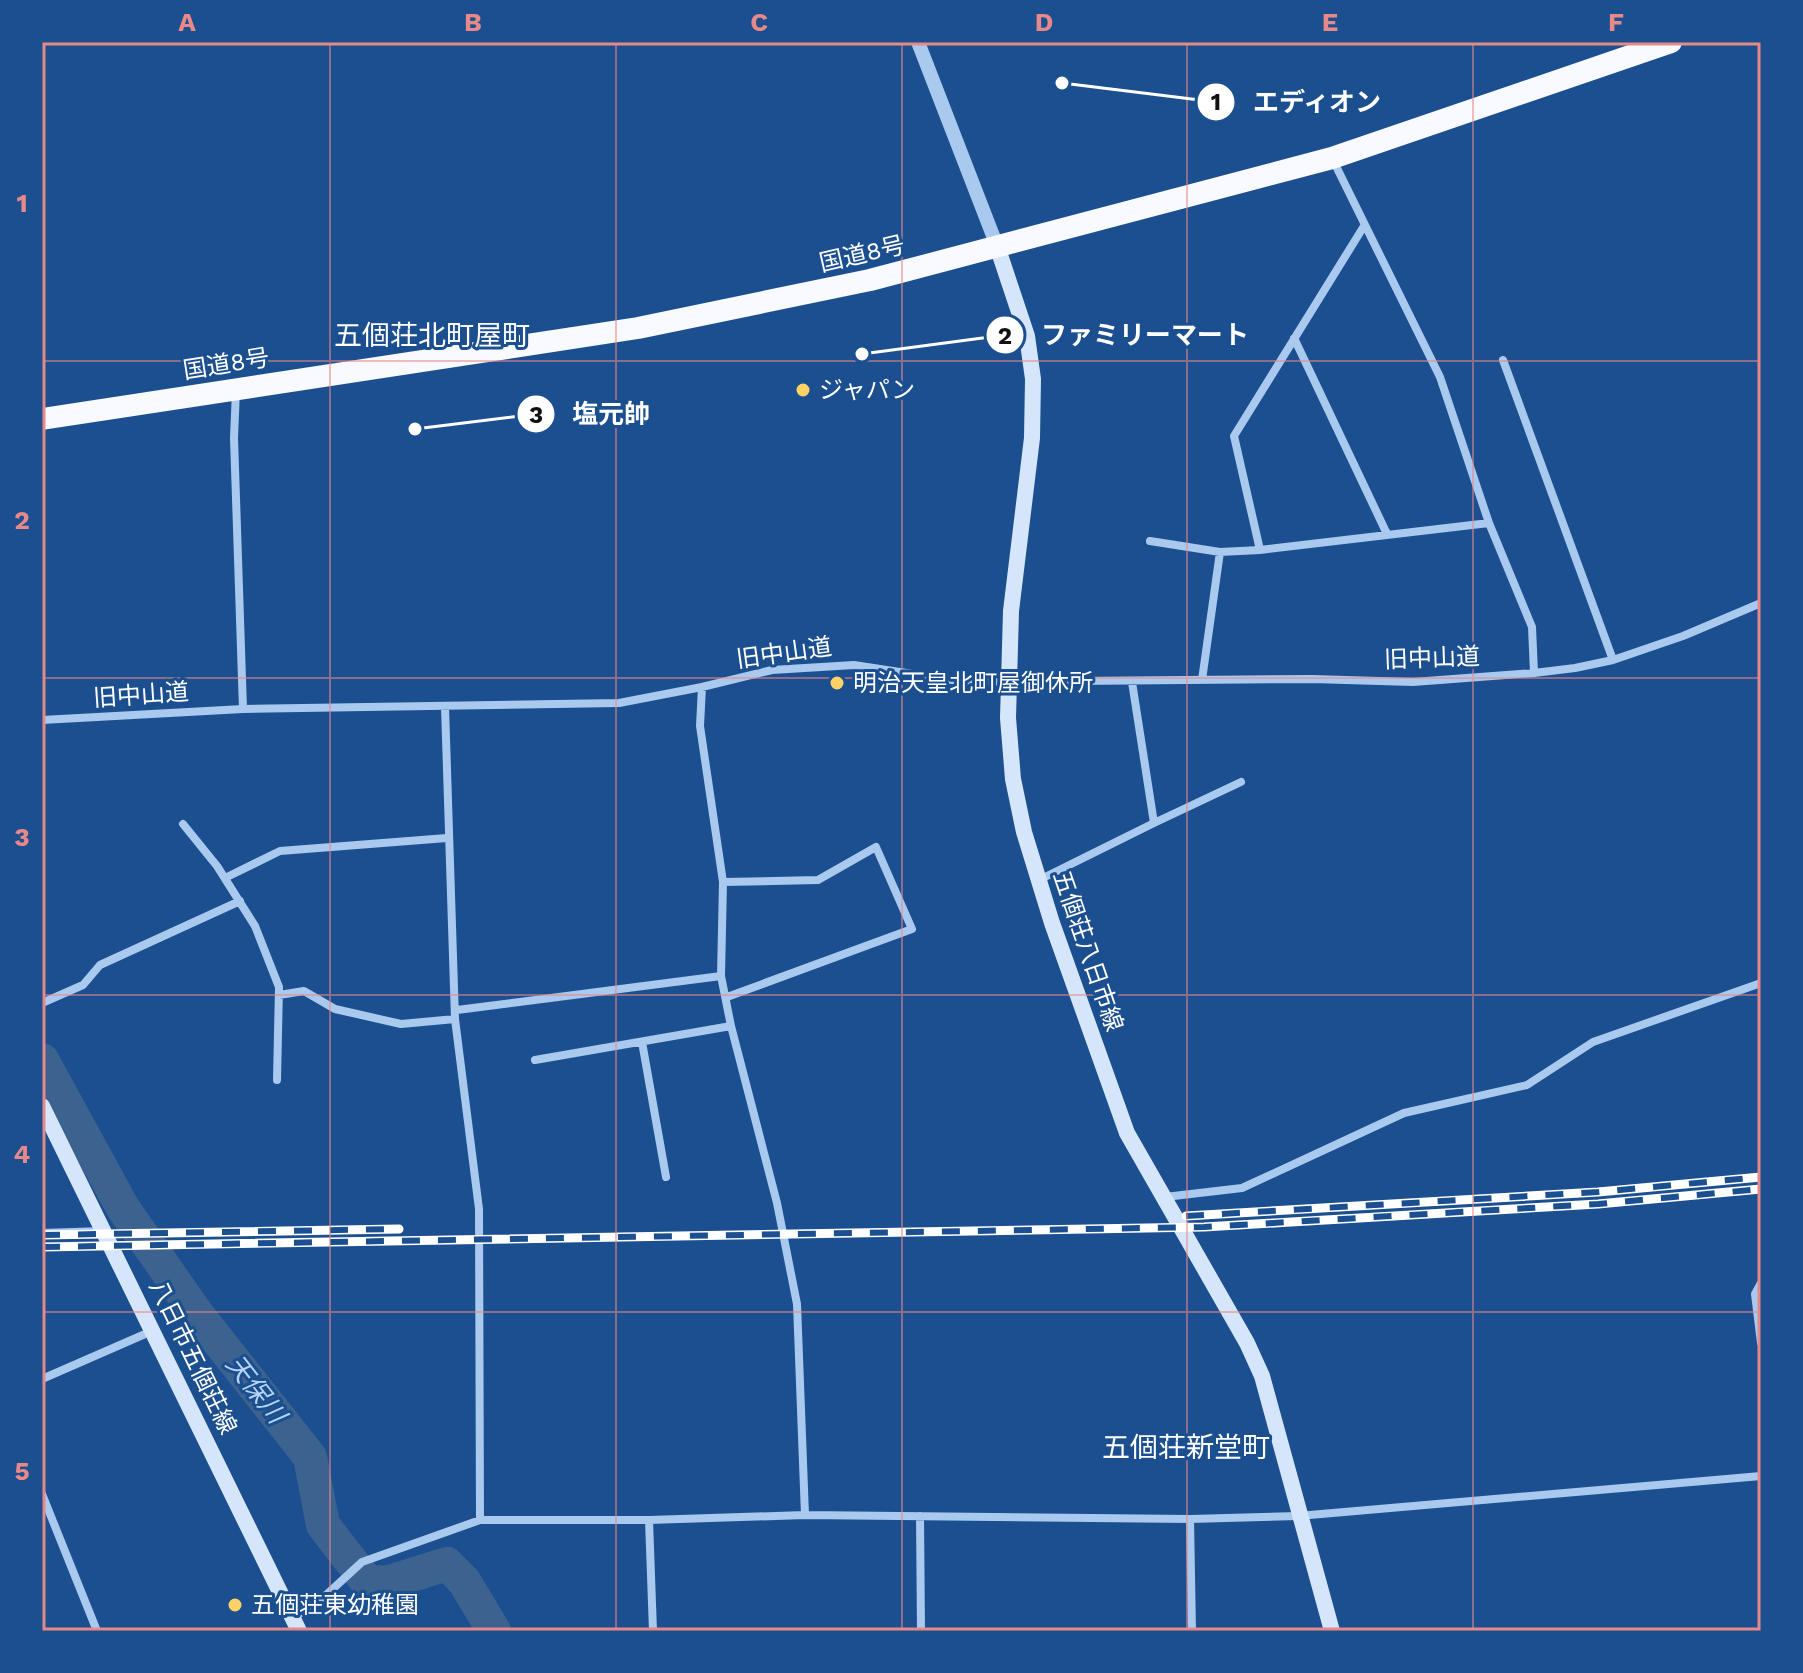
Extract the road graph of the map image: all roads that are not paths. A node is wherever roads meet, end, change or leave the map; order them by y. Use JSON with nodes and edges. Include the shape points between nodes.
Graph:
{"nodes":[{"id":1,"x":918,"y":42,"type":"edge"},
{"id":2,"x":1671,"y":42,"type":"edge"},
{"id":3,"x":1332,"y":158,"type":"junction"},
{"id":4,"x":1364,"y":226,"type":"junction"},
{"id":5,"x":997,"y":246,"type":"junction"},
{"id":6,"x":1294,"y":338,"type":"junction"},
{"id":7,"x":1503,"y":360,"type":"dead end"},
{"id":8,"x":236,"y":389,"type":"junction"},
{"id":9,"x":42,"y":419,"type":"edge"},
{"id":10,"x":1489,"y":523,"type":"junction"},
{"id":11,"x":1387,"y":534,"type":"junction"},
{"id":12,"x":1150,"y":541,"type":"dead end"},
{"id":13,"x":1260,"y":550,"type":"junction"},
{"id":14,"x":1220,"y":552,"type":"junction"},
{"id":15,"x":1761,"y":603,"type":"edge"},
{"id":16,"x":1613,"y":660,"type":"junction"},
{"id":17,"x":1534,"y":673,"type":"junction"},
{"id":18,"x":1010,"y":680,"type":"junction"},
{"id":19,"x":1202,"y":680,"type":"junction"},
{"id":20,"x":1132,"y":682,"type":"junction"},
{"id":21,"x":702,"y":687,"type":"junction"},
{"id":22,"x":445,"y":707,"type":"junction"},
{"id":23,"x":243,"y":709,"type":"junction"},
{"id":24,"x":42,"y":720,"type":"edge"},
{"id":25,"x":1241,"y":782,"type":"dead end"},
{"id":26,"x":1154,"y":823,"type":"junction"},
{"id":27,"x":183,"y":824,"type":"dead end"},
{"id":28,"x":447,"y":838,"type":"junction"},
{"id":29,"x":225,"y":878,"type":"junction"},
{"id":30,"x":1038,"y":881,"type":"junction"},
{"id":31,"x":723,"y":882,"type":"junction"},
{"id":32,"x":240,"y":901,"type":"junction"},
{"id":33,"x":721,"y":976,"type":"junction"},
{"id":34,"x":1761,"y":983,"type":"edge"},
{"id":35,"x":279,"y":995,"type":"junction"},
{"id":36,"x":727,"y":997,"type":"junction"},
{"id":37,"x":42,"y":1003,"type":"edge"},
{"id":38,"x":456,"y":1014,"type":"junction"},
{"id":39,"x":731,"y":1026,"type":"junction"},
{"id":40,"x":642,"y":1042,"type":"junction"},
{"id":41,"x":535,"y":1060,"type":"dead end"},
{"id":42,"x":277,"y":1080,"type":"dead end"},
{"id":43,"x":42,"y":1106,"type":"edge"},
{"id":44,"x":666,"y":1177,"type":"dead end"},
{"id":45,"x":1164,"y":1197,"type":"junction"},
{"id":46,"x":105,"y":1231,"type":"junction"},
{"id":47,"x":42,"y":1233,"type":"edge"},
{"id":48,"x":1761,"y":1283,"type":"edge"},
{"id":49,"x":153,"y":1330,"type":"junction"},
{"id":50,"x":1761,"y":1343,"type":"edge"},
{"id":51,"x":42,"y":1379,"type":"edge"},
{"id":52,"x":1761,"y":1476,"type":"edge"},
{"id":53,"x":42,"y":1494,"type":"edge"},
{"id":54,"x":805,"y":1515,"type":"junction"},
{"id":55,"x":920,"y":1516,"type":"junction"},
{"id":56,"x":1298,"y":1516,"type":"junction"},
{"id":57,"x":1190,"y":1519,"type":"junction"},
{"id":58,"x":480,"y":1520,"type":"junction"},
{"id":59,"x":649,"y":1520,"type":"junction"},
{"id":60,"x":295,"y":1624,"type":"edge"},
{"id":61,"x":97,"y":1631,"type":"edge"},
{"id":62,"x":653,"y":1631,"type":"edge"},
{"id":63,"x":921,"y":1631,"type":"edge"},
{"id":64,"x":1192,"y":1631,"type":"edge"},
{"id":65,"x":1332,"y":1631,"type":"edge"}],
"edges":[{"from":1,"to":5,"type":"street"},
{"from":2,"to":3,"type":"highway","name":"国道8号"},
{"from":3,"to":4,"type":"street"},
{"from":3,"to":5,"type":"highway","name":"国道8号"},
{"from":4,"to":6,"type":"street"},
{"from":4,"to":10,"type":"street","via":[[1440,377]]},
{"from":5,"to":8,"type":"highway","name":"国道8号","via":[[870,280],[638,328]]},
{"from":5,"to":18,"type":"main road","name":"五個荘八日市線","via":[[1027,336],[1033,379],[1032,438],[1011,611]]},
{"from":6,"to":11,"type":"street"},
{"from":6,"to":13,"type":"street","via":[[1234,436]]},
{"from":7,"to":16,"type":"street"},
{"from":8,"to":9,"type":"highway","name":"国道8号"},
{"from":8,"to":23,"type":"street"},
{"from":10,"to":11,"type":"street"},
{"from":10,"to":17,"type":"street","via":[[1532,627]]},
{"from":11,"to":13,"type":"street"},
{"from":12,"to":14,"type":"street"},
{"from":13,"to":14,"type":"street"},
{"from":14,"to":19,"type":"street"},
{"from":15,"to":16,"type":"street","name":"旧中山道"},
{"from":16,"to":17,"type":"street","name":"旧中山道"},
{"from":17,"to":19,"type":"street","name":"旧中山道","via":[[1413,682]]},
{"from":18,"to":20,"type":"street","name":"旧中山道"},
{"from":18,"to":21,"type":"street","name":"旧中山道","via":[[965,682],[854,665],[772,670]]},
{"from":18,"to":30,"type":"main road","name":"五個荘八日市線","via":[[1013,779]]},
{"from":19,"to":20,"type":"street","name":"旧中山道"},
{"from":20,"to":26,"type":"street"},
{"from":21,"to":22,"type":"street","name":"旧中山道","via":[[619,703]]},
{"from":21,"to":31,"type":"street","via":[[700,726]]},
{"from":22,"to":23,"type":"street","name":"旧中山道"},
{"from":22,"to":28,"type":"street"},
{"from":23,"to":24,"type":"street","name":"旧中山道"},
{"from":25,"to":26,"type":"street"},
{"from":26,"to":30,"type":"street"},
{"from":27,"to":29,"type":"street"},
{"from":28,"to":29,"type":"street","via":[[280,851]]},
{"from":28,"to":38,"type":"street"},
{"from":29,"to":32,"type":"street"},
{"from":30,"to":45,"type":"main road","name":"五個荘八日市線","via":[[1127,1133]]},
{"from":31,"to":33,"type":"street"},
{"from":31,"to":36,"type":"street","via":[[818,880],[876,847],[912,929]]},
{"from":32,"to":35,"type":"street","via":[[255,926]]},
{"from":32,"to":37,"type":"street","via":[[100,965],[83,985]]},
{"from":33,"to":36,"type":"street"},
{"from":33,"to":38,"type":"street"},
{"from":34,"to":45,"type":"street","via":[[1593,1042],[1527,1085],[1404,1113],[1242,1188]]},
{"from":35,"to":38,"type":"street","via":[[304,991],[335,1009],[401,1024]]},
{"from":35,"to":42,"type":"street"},
{"from":36,"to":39,"type":"street"},
{"from":38,"to":58,"type":"street","via":[[479,1209]]},
{"from":39,"to":40,"type":"street"},
{"from":39,"to":54,"type":"street","via":[[797,1304]]},
{"from":40,"to":41,"type":"street"},
{"from":40,"to":44,"type":"street"},
{"from":43,"to":46,"type":"main road","name":"八日市五個荘線"},
{"from":45,"to":56,"type":"main road","name":"五個荘八日市線","via":[[1262,1376]]},
{"from":46,"to":47,"type":"street"},
{"from":46,"to":49,"type":"main road","name":"八日市五個荘線"},
{"from":48,"to":50,"type":"street","via":[[1755,1294]]},
{"from":49,"to":51,"type":"street"},
{"from":49,"to":60,"type":"main road","name":"八日市五個荘線"},
{"from":52,"to":56,"type":"street"},
{"from":53,"to":61,"type":"street"},
{"from":54,"to":55,"type":"street"},
{"from":54,"to":59,"type":"street"},
{"from":55,"to":57,"type":"street"},
{"from":55,"to":63,"type":"street"},
{"from":56,"to":57,"type":"street"},
{"from":56,"to":65,"type":"main road","name":"五個荘八日市線"},
{"from":57,"to":64,"type":"street"},
{"from":58,"to":59,"type":"street"},
{"from":58,"to":60,"type":"street","via":[[362,1562]]},
{"from":59,"to":62,"type":"street"}]}
